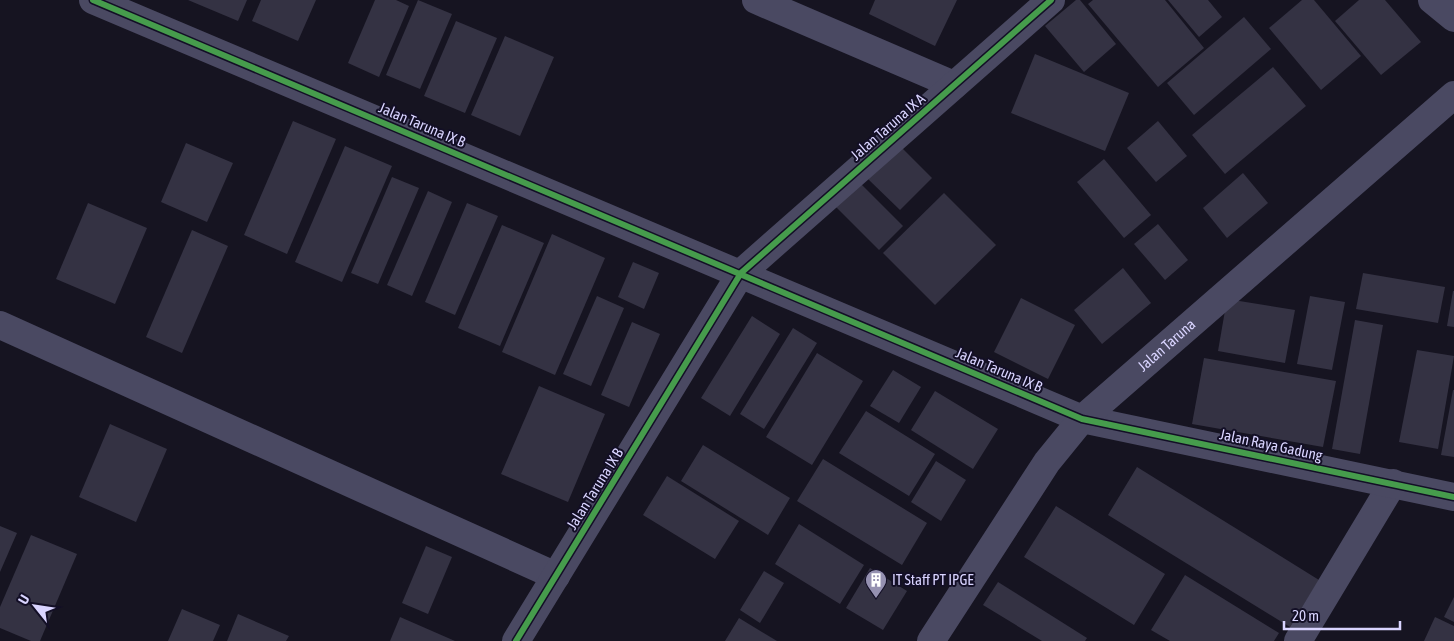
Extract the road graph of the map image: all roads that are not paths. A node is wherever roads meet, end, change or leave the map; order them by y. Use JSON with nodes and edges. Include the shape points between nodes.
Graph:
{"nodes":[{"id":1,"x":95,"y":0,"type":"edge"},
{"id":2,"x":756,"y":0,"type":"edge"},
{"id":3,"x":1051,"y":0,"type":"edge"},
{"id":4,"x":1432,"y":0,"type":"edge"},
{"id":5,"x":1454,"y":18,"type":"edge"},
{"id":6,"x":954,"y":85,"type":"junction"},
{"id":7,"x":1454,"y":95,"type":"edge"},
{"id":8,"x":741,"y":273,"type":"junction"},
{"id":9,"x":0,"y":325,"type":"edge"},
{"id":10,"x":1082,"y":419,"type":"junction"},
{"id":11,"x":1392,"y":482,"type":"junction"},
{"id":12,"x":1454,"y":497,"type":"edge"},
{"id":13,"x":556,"y":576,"type":"junction"},
{"id":14,"x":516,"y":641,"type":"edge"},
{"id":15,"x":931,"y":641,"type":"edge"},
{"id":16,"x":1298,"y":641,"type":"edge"}],
"edges":[{"from":1,"to":8,"type":"street","name":"Jalan Taruna IX B"},
{"from":2,"to":6,"type":"street","name":"Jalan Taruna IX A"},
{"from":3,"to":6,"type":"street","name":"Jalan Taruna IX A"},
{"from":4,"to":5,"type":"street"},
{"from":6,"to":8,"type":"street","name":"Jalan Taruna IX A"},
{"from":7,"to":10,"type":"street","name":"Jalan Taruna"},
{"from":8,"to":10,"type":"street","name":"Jalan Taruna IX B"},
{"from":8,"to":13,"type":"street","name":"Jalan Taruna IX B"},
{"from":9,"to":13,"type":"street"},
{"from":10,"to":11,"type":"street","name":"Jalan Raya Gadung"},
{"from":10,"to":15,"type":"street","name":"Jalan Taruna","via":[[1047,462]]},
{"from":11,"to":12,"type":"street","name":"Jalan Raya Gadung"},
{"from":11,"to":16,"type":"street"},
{"from":13,"to":14,"type":"street","name":"Jalan Taruna IX B"}]}
